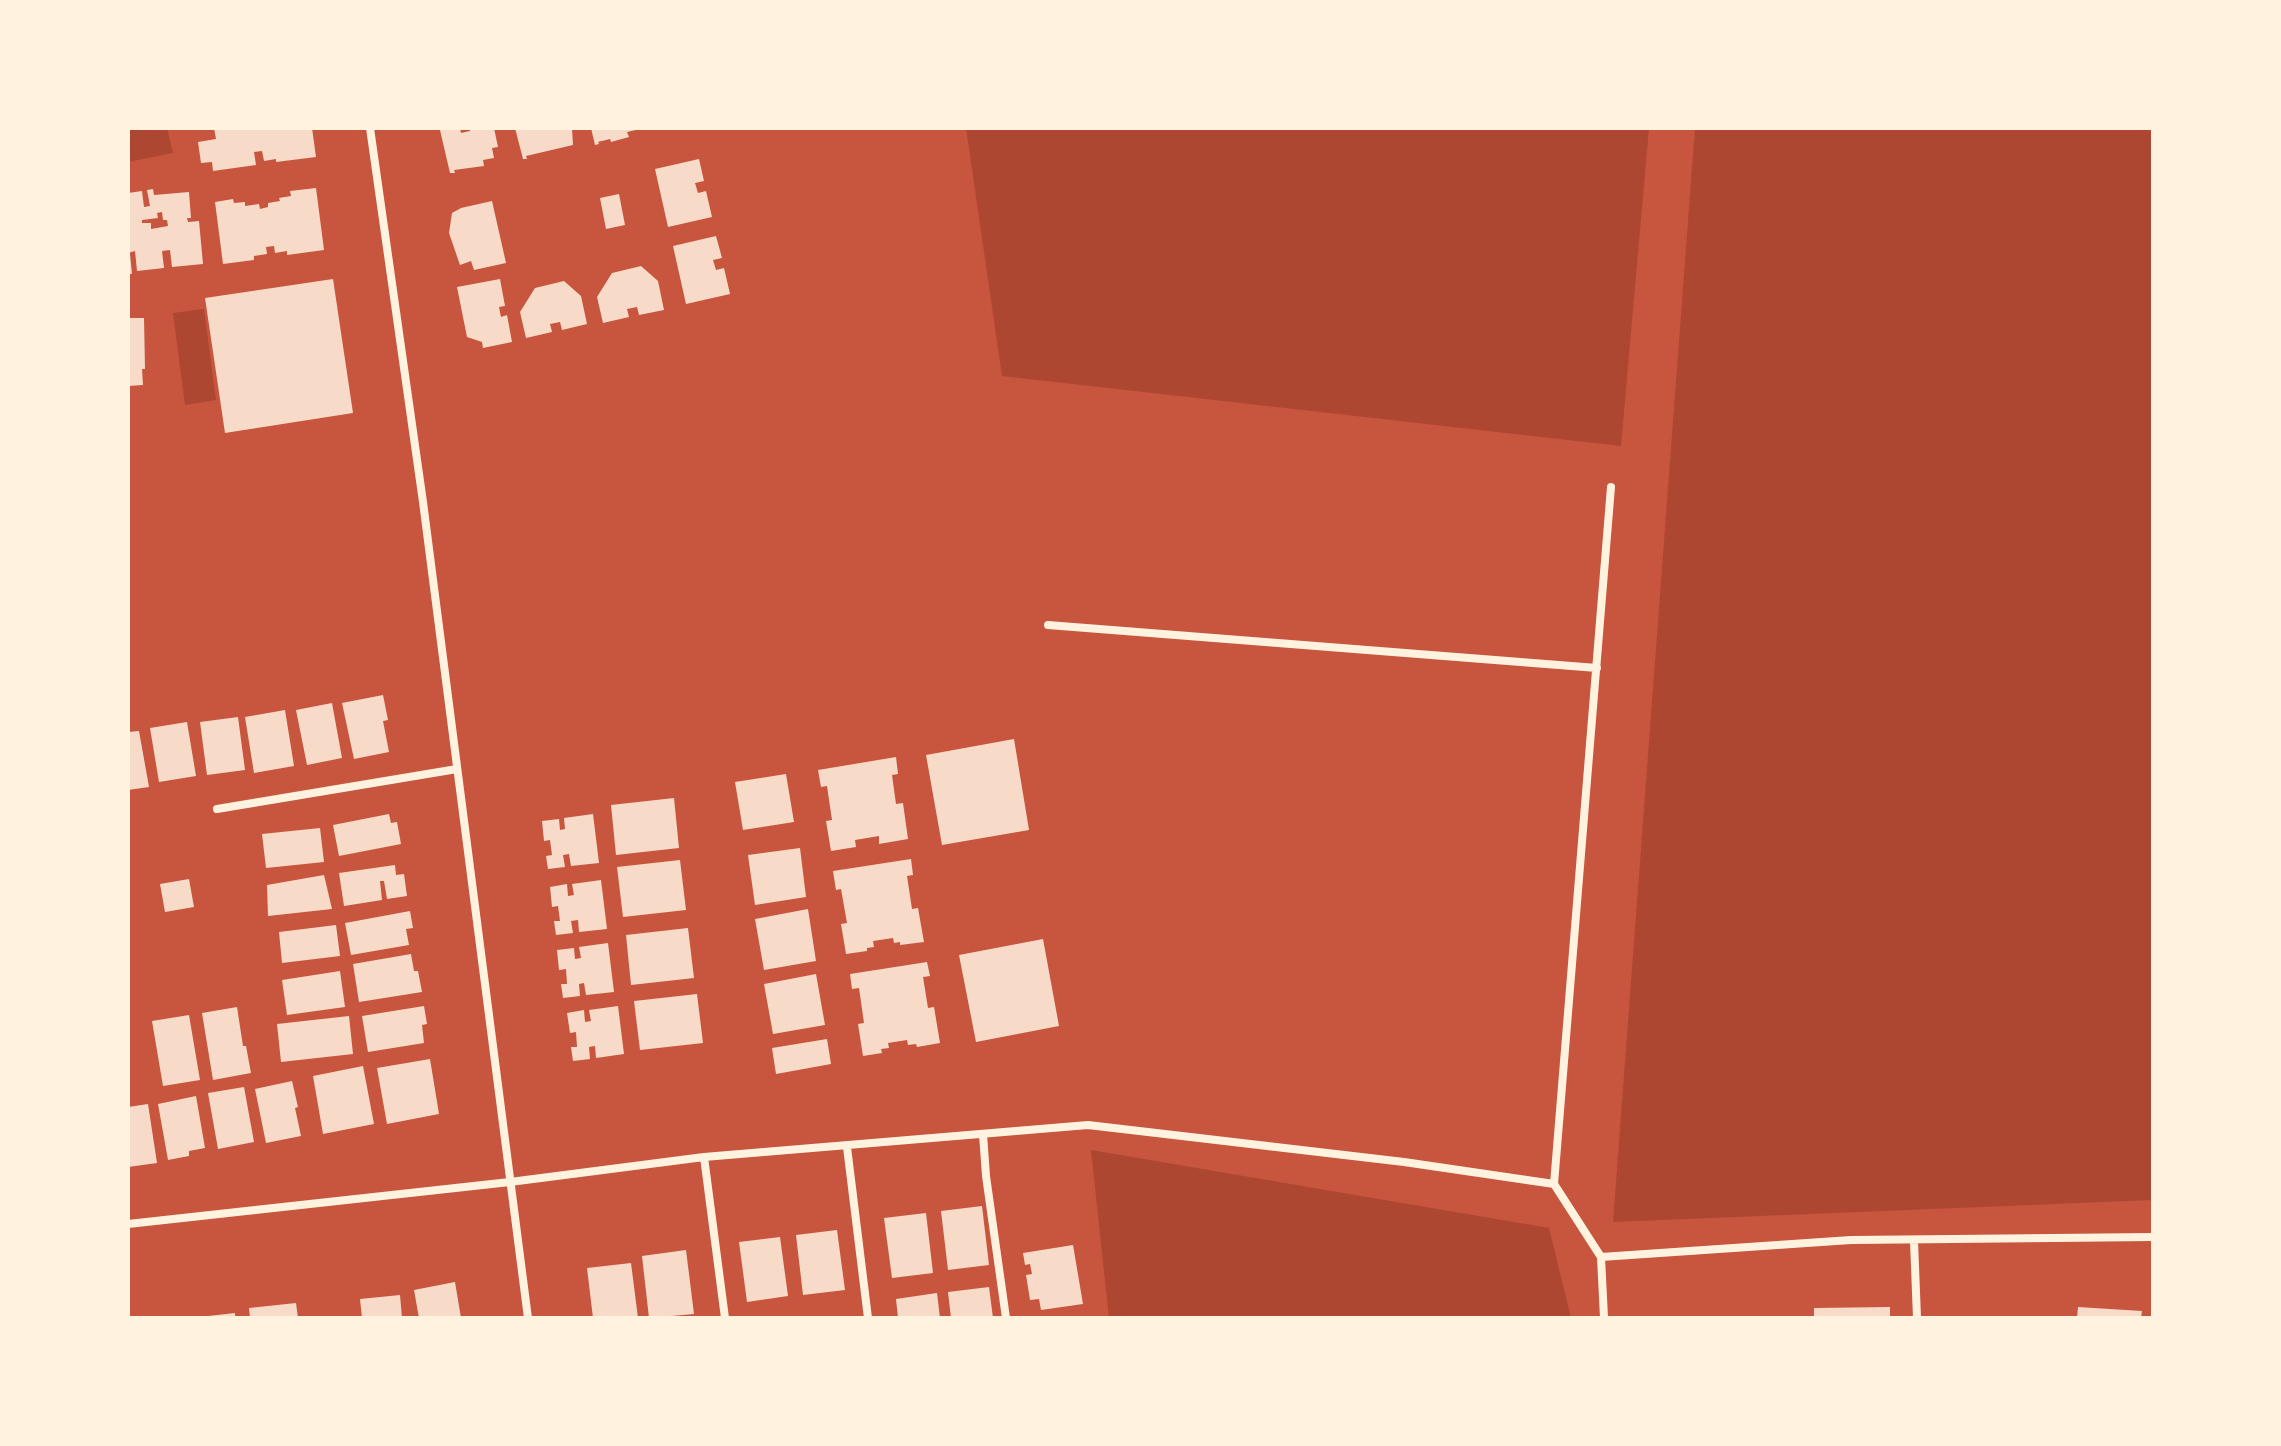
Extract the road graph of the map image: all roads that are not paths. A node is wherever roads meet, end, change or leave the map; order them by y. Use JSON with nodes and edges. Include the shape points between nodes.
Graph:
{"nodes":[{"id":1,"x":370,"y":128,"type":"edge"},
{"id":2,"x":1611,"y":487,"type":"dead end"},
{"id":3,"x":1048,"y":625,"type":"dead end"},
{"id":4,"x":1597,"y":668,"type":"junction"},
{"id":5,"x":457,"y":769,"type":"junction"},
{"id":6,"x":217,"y":809,"type":"dead end"},
{"id":7,"x":983,"y":1134,"type":"junction"},
{"id":8,"x":847,"y":1147,"type":"junction"},
{"id":9,"x":704,"y":1157,"type":"junction"},
{"id":10,"x":510,"y":1182,"type":"junction"},
{"id":11,"x":1554,"y":1184,"type":"junction"},
{"id":12,"x":128,"y":1224,"type":"edge"},
{"id":13,"x":2153,"y":1237,"type":"edge"},
{"id":14,"x":1914,"y":1241,"type":"junction"},
{"id":15,"x":1601,"y":1257,"type":"junction"},
{"id":16,"x":528,"y":1318,"type":"edge"},
{"id":17,"x":725,"y":1318,"type":"edge"},
{"id":18,"x":868,"y":1318,"type":"edge"},
{"id":19,"x":1006,"y":1318,"type":"edge"},
{"id":20,"x":1604,"y":1318,"type":"edge"},
{"id":21,"x":1917,"y":1318,"type":"edge"}],
"edges":[{"from":1,"to":5,"type":"street"},
{"from":2,"to":4,"type":"street"},
{"from":3,"to":4,"type":"street"},
{"from":4,"to":11,"type":"street"},
{"from":5,"to":6,"type":"street"},
{"from":5,"to":10,"type":"street"},
{"from":7,"to":8,"type":"street"},
{"from":7,"to":11,"type":"street","via":[[1088,1125]]},
{"from":7,"to":19,"type":"street"},
{"from":8,"to":9,"type":"street"},
{"from":8,"to":18,"type":"street"},
{"from":9,"to":10,"type":"street"},
{"from":9,"to":17,"type":"street"},
{"from":10,"to":12,"type":"street"},
{"from":10,"to":16,"type":"street"},
{"from":11,"to":15,"type":"street"},
{"from":13,"to":14,"type":"street"},
{"from":14,"to":15,"type":"street","via":[[1851,1240]]},
{"from":14,"to":21,"type":"street"},
{"from":15,"to":20,"type":"street"}]}
